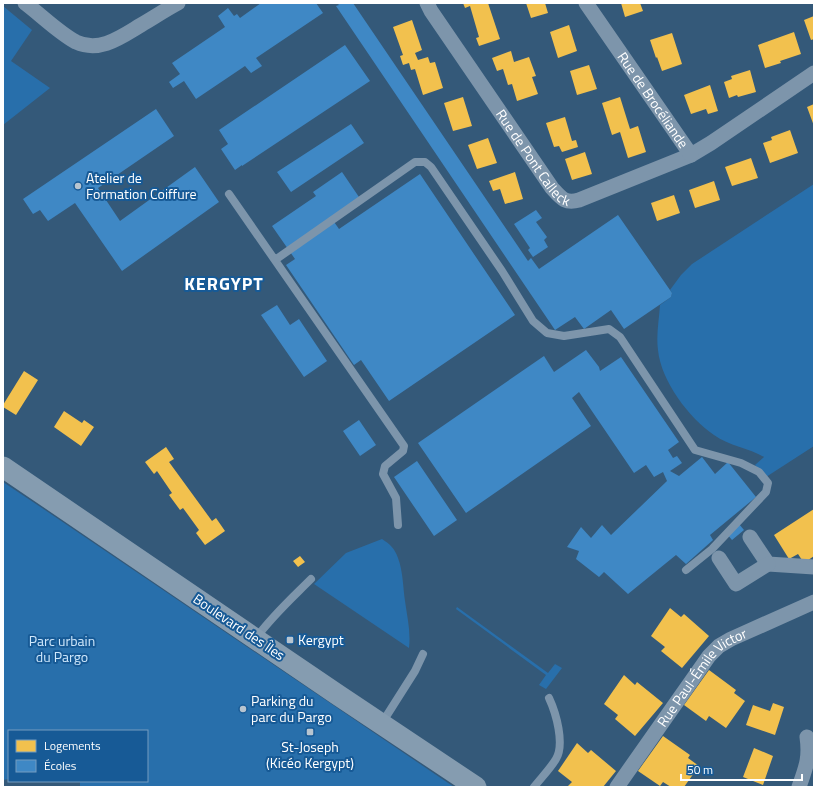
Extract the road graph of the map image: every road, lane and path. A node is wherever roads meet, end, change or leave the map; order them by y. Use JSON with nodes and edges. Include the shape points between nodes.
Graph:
{"nodes":[{"id":1,"x":25,"y":3,"type":"edge"},
{"id":2,"x":178,"y":3,"type":"edge"},
{"id":3,"x":427,"y":3,"type":"edge"},
{"id":4,"x":586,"y":3,"type":"edge"},
{"id":5,"x":814,"y":74,"type":"edge"},
{"id":6,"x":691,"y":155,"type":"junction"},
{"id":7,"x":229,"y":194,"type":"dead end"},
{"id":8,"x":275,"y":260,"type":"junction"},
{"id":9,"x":3,"y":467,"type":"edge"},
{"id":10,"x":398,"y":525,"type":"dead end"},
{"id":11,"x":750,"y":537,"type":"dead end"},
{"id":12,"x":719,"y":558,"type":"dead end"},
{"id":13,"x":768,"y":564,"type":"junction"},
{"id":14,"x":814,"y":567,"type":"edge"},
{"id":15,"x":686,"y":570,"type":"dead end"},
{"id":16,"x":312,"y":579,"type":"dead end"},
{"id":17,"x":814,"y":602,"type":"edge"},
{"id":18,"x":256,"y":639,"type":"junction"},
{"id":19,"x":423,"y":654,"type":"dead end"},
{"id":20,"x":549,"y":698,"type":"dead end"},
{"id":21,"x":382,"y":724,"type":"junction"},
{"id":22,"x":807,"y":737,"type":"dead end"},
{"id":23,"x":476,"y":787,"type":"edge"},
{"id":24,"x":534,"y":787,"type":"edge"},
{"id":25,"x":617,"y":787,"type":"edge"},
{"id":26,"x":799,"y":787,"type":"edge"}],
"edges":[{"from":1,"to":2,"type":"street","via":[[70,38],[86,45],[97,46],[122,37]]},
{"from":3,"to":6,"type":"street","name":"Rue de Pont Calleck","via":[[552,188],[567,201],[579,200]]},
{"from":4,"to":6,"type":"street","name":"Rue de Brocéliande"},
{"from":5,"to":6,"type":"street","name":"Rue de Brocéliande"},
{"from":7,"to":8,"type":"lane"},
{"from":8,"to":10,"type":"lane","via":[[404,446],[403,451],[386,466],[383,474],[396,498]]},
{"from":8,"to":15,"type":"lane","via":[[415,162],[425,162],[431,167],[533,321],[547,333],[564,336],[609,330],[620,337],[695,450],[741,462],[760,472],[768,483],[766,492],[712,549]]},
{"from":9,"to":18,"type":"street","name":"Boulevard des Îles"},
{"from":11,"to":13,"type":"street"},
{"from":12,"to":13,"type":"street","via":[[736,584]]},
{"from":13,"to":14,"type":"street"},
{"from":16,"to":18,"type":"lane","via":[[270,619]]},
{"from":17,"to":25,"type":"street","name":"Rue Paul-Émile Victor","via":[[719,646],[709,656]]},
{"from":18,"to":21,"type":"street","name":"Boulevard des Îles"},
{"from":19,"to":21,"type":"lane"},
{"from":20,"to":24,"type":"lane","via":[[555,712],[560,746],[557,759]]},
{"from":21,"to":23,"type":"street","name":"Boulevard des Îles"},
{"from":22,"to":26,"type":"street","via":[[808,762]]}]}
